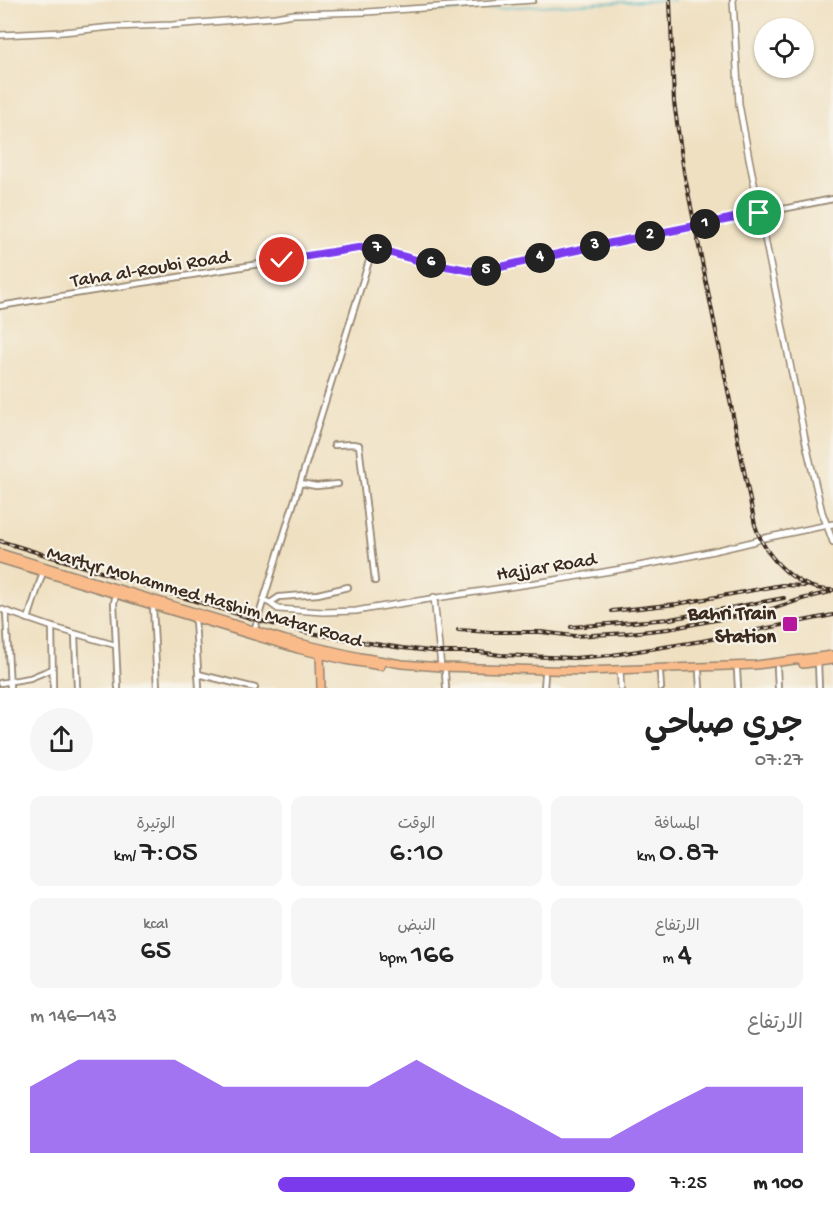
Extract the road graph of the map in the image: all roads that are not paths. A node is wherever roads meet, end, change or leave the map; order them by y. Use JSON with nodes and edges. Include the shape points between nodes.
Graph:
{"nodes":[{"id":1,"x":533,"y":0,"type":"edge"},
{"id":2,"x":733,"y":0,"type":"edge"},
{"id":3,"x":0,"y":35,"type":"edge"},
{"id":4,"x":833,"y":199,"type":"edge"},
{"id":5,"x":759,"y":213,"type":"junction"},
{"id":6,"x":373,"y":248,"type":"junction"},
{"id":7,"x":0,"y":306,"type":"edge"},
{"id":8,"x":334,"y":445,"type":"dead end"},
{"id":9,"x":300,"y":483,"type":"junction"},
{"id":10,"x":338,"y":484,"type":"dead end"},
{"id":11,"x":830,"y":524,"type":"edge"},
{"id":12,"x":833,"y":542,"type":"edge"},
{"id":13,"x":0,"y":553,"type":"edge"},
{"id":14,"x":0,"y":559,"type":"edge"},
{"id":15,"x":43,"y":572,"type":"junction"},
{"id":16,"x":375,"y":581,"type":"dead end"},
{"id":17,"x":348,"y":586,"type":"dead end"},
{"id":18,"x":116,"y":594,"type":"junction"},
{"id":19,"x":434,"y":597,"type":"junction"},
{"id":20,"x":263,"y":600,"type":"junction"},
{"id":21,"x":270,"y":603,"type":"junction"},
{"id":22,"x":153,"y":606,"type":"junction"},
{"id":23,"x":3,"y":610,"type":"edge"},
{"id":24,"x":28,"y":619,"type":"junction"},
{"id":25,"x":195,"y":619,"type":"junction"},
{"id":26,"x":52,"y":627,"type":"junction"},
{"id":27,"x":254,"y":631,"type":"junction"},
{"id":28,"x":75,"y":634,"type":"junction"},
{"id":29,"x":115,"y":645,"type":"junction"},
{"id":30,"x":322,"y":651,"type":"junction"},
{"id":31,"x":833,"y":655,"type":"edge"},
{"id":32,"x":833,"y":660,"type":"edge"},
{"id":33,"x":818,"y":662,"type":"junction"},
{"id":34,"x":777,"y":668,"type":"junction"},
{"id":35,"x":52,"y":669,"type":"junction"},
{"id":36,"x":443,"y":670,"type":"junction"},
{"id":37,"x":737,"y":670,"type":"junction"},
{"id":38,"x":620,"y":672,"type":"junction"},
{"id":39,"x":699,"y":672,"type":"junction"},
{"id":40,"x":660,"y":673,"type":"junction"},
{"id":41,"x":198,"y":674,"type":"junction"},
{"id":42,"x":544,"y":675,"type":"junction"},
{"id":43,"x":0,"y":683,"type":"edge"},
{"id":44,"x":10,"y":685,"type":"edge"},
{"id":45,"x":243,"y":687,"type":"edge"},
{"id":46,"x":53,"y":688,"type":"edge"},
{"id":47,"x":77,"y":688,"type":"edge"},
{"id":48,"x":118,"y":688,"type":"edge"},
{"id":49,"x":157,"y":688,"type":"edge"},
{"id":50,"x":199,"y":688,"type":"edge"},
{"id":51,"x":255,"y":688,"type":"edge"},
{"id":52,"x":323,"y":688,"type":"edge"},
{"id":53,"x":446,"y":688,"type":"edge"},
{"id":54,"x":544,"y":688,"type":"edge"},
{"id":55,"x":621,"y":688,"type":"edge"},
{"id":56,"x":661,"y":688,"type":"edge"},
{"id":57,"x":700,"y":688,"type":"edge"},
{"id":58,"x":738,"y":688,"type":"edge"},
{"id":59,"x":778,"y":688,"type":"edge"},
{"id":60,"x":819,"y":688,"type":"edge"}],
"edges":[{"from":1,"to":3,"type":"street"},
{"from":2,"to":5,"type":"street","via":[[739,104]]},
{"from":4,"to":5,"type":"street","name":"Taha al-Roubi Road"},
{"from":5,"to":6,"type":"street","name":"Taha al-Roubi Road","via":[[478,272]]},
{"from":5,"to":11,"type":"street","via":[[817,495]]},
{"from":6,"to":7,"type":"street","name":"Taha al-Roubi Road","via":[[334,251]]},
{"from":6,"to":9,"type":"street"},
{"from":8,"to":16,"type":"street","via":[[359,445]]},
{"from":9,"to":10,"type":"street"},
{"from":9,"to":20,"type":"street"},
{"from":11,"to":12,"type":"street"},
{"from":11,"to":19,"type":"street","name":"Hajjar Road","via":[[720,550]]},
{"from":13,"to":27,"type":"main road","name":"Martyr Mohammed Hashim Matar Road"},
{"from":14,"to":15,"type":"main road","name":"Martyr Mohammed Hashim Matar Road"},
{"from":15,"to":18,"type":"main road","name":"Martyr Mohammed Hashim Matar Road"},
{"from":15,"to":24,"type":"street"},
{"from":17,"to":21,"type":"street","via":[[318,594],[279,597]]},
{"from":18,"to":22,"type":"main road","name":"Martyr Mohammed Hashim Matar Road"},
{"from":18,"to":29,"type":"street"},
{"from":19,"to":21,"type":"street","name":"Hajjar Road","via":[[354,611],[278,609]]},
{"from":19,"to":36,"type":"street"},
{"from":20,"to":21,"type":"street","name":"Hajjar Road"},
{"from":20,"to":27,"type":"street"},
{"from":22,"to":25,"type":"main road","name":"Martyr Mohammed Hashim Matar Road"},
{"from":22,"to":49,"type":"street"},
{"from":23,"to":24,"type":"street"},
{"from":23,"to":44,"type":"street"},
{"from":24,"to":26,"type":"street"},
{"from":25,"to":30,"type":"main road","name":"Martyr Mohammed Hashim Matar Road","via":[[298,649]]},
{"from":25,"to":41,"type":"street"},
{"from":26,"to":28,"type":"street"},
{"from":26,"to":35,"type":"street"},
{"from":27,"to":30,"type":"main road","name":"Martyr Mohammed Hashim Matar Road"},
{"from":28,"to":29,"type":"street"},
{"from":28,"to":47,"type":"street"},
{"from":29,"to":48,"type":"street"},
{"from":30,"to":36,"type":"main road","name":"Martyr Mohammed Hashim Matar Road","via":[[380,666]]},
{"from":30,"to":52,"type":"main road"},
{"from":31,"to":38,"type":"main road","name":"Martyr Mohammed Hashim Matar Road","via":[[756,665]]},
{"from":32,"to":33,"type":"main road","name":"Martyr Mohammed Hashim Matar Road"},
{"from":33,"to":34,"type":"main road","name":"Martyr Mohammed Hashim Matar Road"},
{"from":33,"to":60,"type":"street"},
{"from":34,"to":37,"type":"main road","name":"Martyr Mohammed Hashim Matar Road"},
{"from":34,"to":59,"type":"street"},
{"from":35,"to":44,"type":"street"},
{"from":35,"to":46,"type":"street"},
{"from":36,"to":38,"type":"main road","name":"Martyr Mohammed Hashim Matar Road"},
{"from":36,"to":42,"type":"main road","name":"Martyr Mohammed Hashim Matar Road"},
{"from":36,"to":53,"type":"street"},
{"from":37,"to":39,"type":"main road","name":"Martyr Mohammed Hashim Matar Road"},
{"from":37,"to":58,"type":"street"},
{"from":38,"to":40,"type":"main road","name":"Martyr Mohammed Hashim Matar Road"},
{"from":38,"to":42,"type":"main road","name":"Martyr Mohammed Hashim Matar Road"},
{"from":38,"to":55,"type":"street"},
{"from":39,"to":40,"type":"main road","name":"Martyr Mohammed Hashim Matar Road"},
{"from":39,"to":57,"type":"street"},
{"from":40,"to":56,"type":"street"},
{"from":41,"to":45,"type":"street"},
{"from":41,"to":50,"type":"street"},
{"from":42,"to":54,"type":"street"},
{"from":43,"to":44,"type":"street"},
{"from":45,"to":51,"type":"street"}]}
